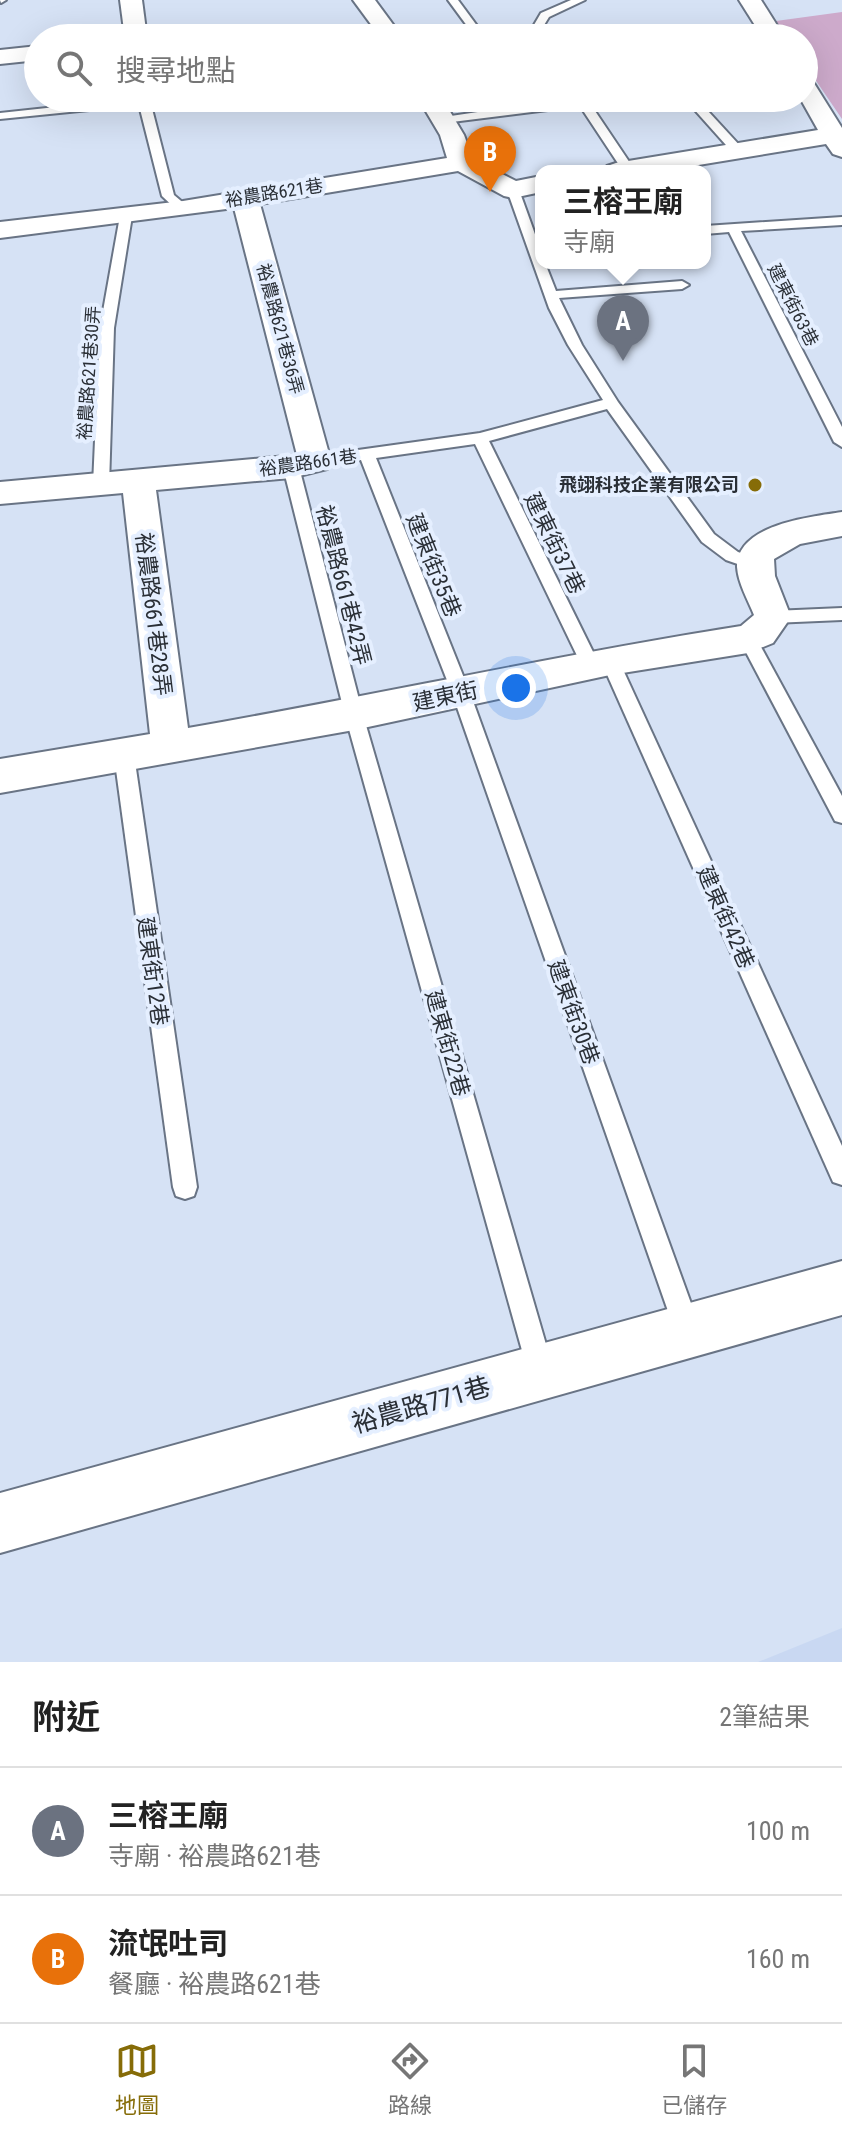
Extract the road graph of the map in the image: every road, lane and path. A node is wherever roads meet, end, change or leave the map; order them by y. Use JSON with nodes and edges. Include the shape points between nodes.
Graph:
{"nodes":[{"id":1,"x":131,"y":0,"type":"edge"},
{"id":2,"x":364,"y":0,"type":"edge"},
{"id":3,"x":453,"y":0,"type":"edge"},
{"id":4,"x":580,"y":0,"type":"edge"},
{"id":5,"x":750,"y":0,"type":"edge"},
{"id":6,"x":134,"y":24,"type":"edge"},
{"id":7,"x":382,"y":24,"type":"edge"},
{"id":8,"x":471,"y":24,"type":"edge"},
{"id":9,"x":540,"y":24,"type":"edge"},
{"id":10,"x":765,"y":24,"type":"edge"},
{"id":11,"x":24,"y":54,"type":"edge"},
{"id":12,"x":0,"y":57,"type":"edge"},
{"id":13,"x":818,"y":108,"type":"edge"},
{"id":14,"x":34,"y":112,"type":"edge"},
{"id":15,"x":147,"y":112,"type":"edge"},
{"id":16,"x":439,"y":112,"type":"edge"},
{"id":17,"x":484,"y":112,"type":"edge"},
{"id":18,"x":589,"y":112,"type":"edge"},
{"id":19,"x":703,"y":112,"type":"edge"},
{"id":20,"x":0,"y":116,"type":"edge"},
{"id":21,"x":444,"y":120,"type":"junction"},
{"id":22,"x":838,"y":142,"type":"edge"},
{"id":23,"x":738,"y":151,"type":"junction"},
{"id":24,"x":462,"y":163,"type":"junction"},
{"id":25,"x":624,"y":165,"type":"edge"},
{"id":26,"x":656,"y":165,"type":"edge"},
{"id":27,"x":535,"y":185,"type":"edge"},
{"id":28,"x":513,"y":190,"type":"junction"},
{"id":29,"x":245,"y":198,"type":"junction"},
{"id":30,"x":183,"y":209,"type":"junction"},
{"id":31,"x":126,"y":216,"type":"junction"},
{"id":32,"x":842,"y":221,"type":"edge"},
{"id":33,"x":733,"y":228,"type":"junction"},
{"id":34,"x":0,"y":230,"type":"edge"},
{"id":35,"x":711,"y":230,"type":"edge"},
{"id":36,"x":535,"y":251,"type":"edge"},
{"id":37,"x":542,"y":269,"type":"edge"},
{"id":38,"x":682,"y":285,"type":"dead end"},
{"id":39,"x":551,"y":295,"type":"junction"},
{"id":40,"x":611,"y":403,"type":"junction"},
{"id":41,"x":480,"y":438,"type":"junction"},
{"id":42,"x":842,"y":442,"type":"edge"},
{"id":43,"x":367,"y":454,"type":"junction"},
{"id":44,"x":303,"y":464,"type":"junction"},
{"id":45,"x":138,"y":482,"type":"junction"},
{"id":46,"x":101,"y":485,"type":"junction"},
{"id":47,"x":0,"y":493,"type":"edge"},
{"id":48,"x":842,"y":524,"type":"edge"},
{"id":49,"x":755,"y":564,"type":"junction"},
{"id":50,"x":842,"y":614,"type":"edge"},
{"id":51,"x":760,"y":628,"type":"junction"},
{"id":52,"x":600,"y":664,"type":"junction"},
{"id":53,"x":461,"y":693,"type":"junction"},
{"id":54,"x":354,"y":715,"type":"junction"},
{"id":55,"x":171,"y":746,"type":"junction"},
{"id":56,"x":124,"y":755,"type":"junction"},
{"id":57,"x":0,"y":776,"type":"edge"},
{"id":58,"x":842,"y":815,"type":"edge"},
{"id":59,"x":842,"y":1173,"type":"edge"},
{"id":60,"x":185,"y":1187,"type":"dead end"},
{"id":61,"x":842,"y":1288,"type":"edge"},
{"id":62,"x":688,"y":1331,"type":"junction"},
{"id":63,"x":541,"y":1372,"type":"junction"},
{"id":64,"x":0,"y":1523,"type":"edge"}],
"edges":[{"from":1,"to":6,"type":"street"},
{"from":2,"to":7,"type":"street"},
{"from":3,"to":8,"type":"lane"},
{"from":4,"to":9,"type":"lane","via":[[545,15]]},
{"from":5,"to":10,"type":"street"},
{"from":11,"to":12,"type":"street"},
{"from":13,"to":22,"type":"street"},
{"from":14,"to":20,"type":"lane"},
{"from":15,"to":30,"type":"lane","via":[[168,196]]},
{"from":16,"to":21,"type":"street"},
{"from":17,"to":21,"type":"lane"},
{"from":18,"to":25,"type":"lane"},
{"from":19,"to":23,"type":"lane"},
{"from":21,"to":24,"type":"street"},
{"from":22,"to":23,"type":"street"},
{"from":23,"to":26,"type":"street"},
{"from":24,"to":28,"type":"street"},
{"from":24,"to":29,"type":"street","name":"裕農路621巷"},
{"from":27,"to":28,"type":"street"},
{"from":28,"to":36,"type":"lane"},
{"from":29,"to":30,"type":"street","name":"裕農路621巷"},
{"from":29,"to":44,"type":"street","name":"裕農路621巷36弄"},
{"from":30,"to":31,"type":"street","name":"裕農路621巷"},
{"from":31,"to":34,"type":"street","name":"裕農路621巷"},
{"from":31,"to":46,"type":"lane","name":"裕農路621巷30弄","via":[[107,328]]},
{"from":32,"to":33,"type":"lane"},
{"from":33,"to":35,"type":"lane"},
{"from":33,"to":42,"type":"lane","name":"建東街63巷"},
{"from":37,"to":39,"type":"lane"},
{"from":38,"to":39,"type":"lane"},
{"from":39,"to":40,"type":"lane"},
{"from":40,"to":41,"type":"lane","name":"裕農路661巷"},
{"from":40,"to":49,"type":"lane","via":[[708,538],[732,556]]},
{"from":41,"to":43,"type":"lane","name":"裕農路661巷"},
{"from":41,"to":52,"type":"lane","name":"建東街37巷"},
{"from":43,"to":44,"type":"lane","name":"裕農路661巷"},
{"from":43,"to":53,"type":"lane","name":"建東街35巷"},
{"from":44,"to":45,"type":"street","name":"裕農路661巷"},
{"from":44,"to":54,"type":"lane","name":"裕農路661巷42弄"},
{"from":45,"to":46,"type":"street","name":"裕農路661巷"},
{"from":45,"to":55,"type":"street","name":"裕農路661巷28弄"},
{"from":46,"to":47,"type":"street","name":"裕農路661巷"},
{"from":48,"to":49,"type":"street","via":[[785,536],[764,547]]},
{"from":49,"to":51,"type":"street"},
{"from":50,"to":51,"type":"lane"},
{"from":51,"to":52,"type":"street","name":"建東街"},
{"from":51,"to":58,"type":"lane"},
{"from":52,"to":53,"type":"street","name":"建東街"},
{"from":52,"to":59,"type":"lane","name":"建東街42巷"},
{"from":53,"to":54,"type":"street","name":"建東街"},
{"from":53,"to":62,"type":"lane","name":"建東街30巷"},
{"from":54,"to":55,"type":"street","name":"建東街"},
{"from":54,"to":63,"type":"lane","name":"建東街22巷"},
{"from":55,"to":56,"type":"street","name":"建東街"},
{"from":56,"to":57,"type":"street","name":"建東街"},
{"from":56,"to":60,"type":"lane","name":"建東街12巷"},
{"from":61,"to":62,"type":"street","name":"裕農路771巷"},
{"from":62,"to":63,"type":"street","name":"裕農路771巷"},
{"from":63,"to":64,"type":"street","name":"裕農路771巷"}]}
